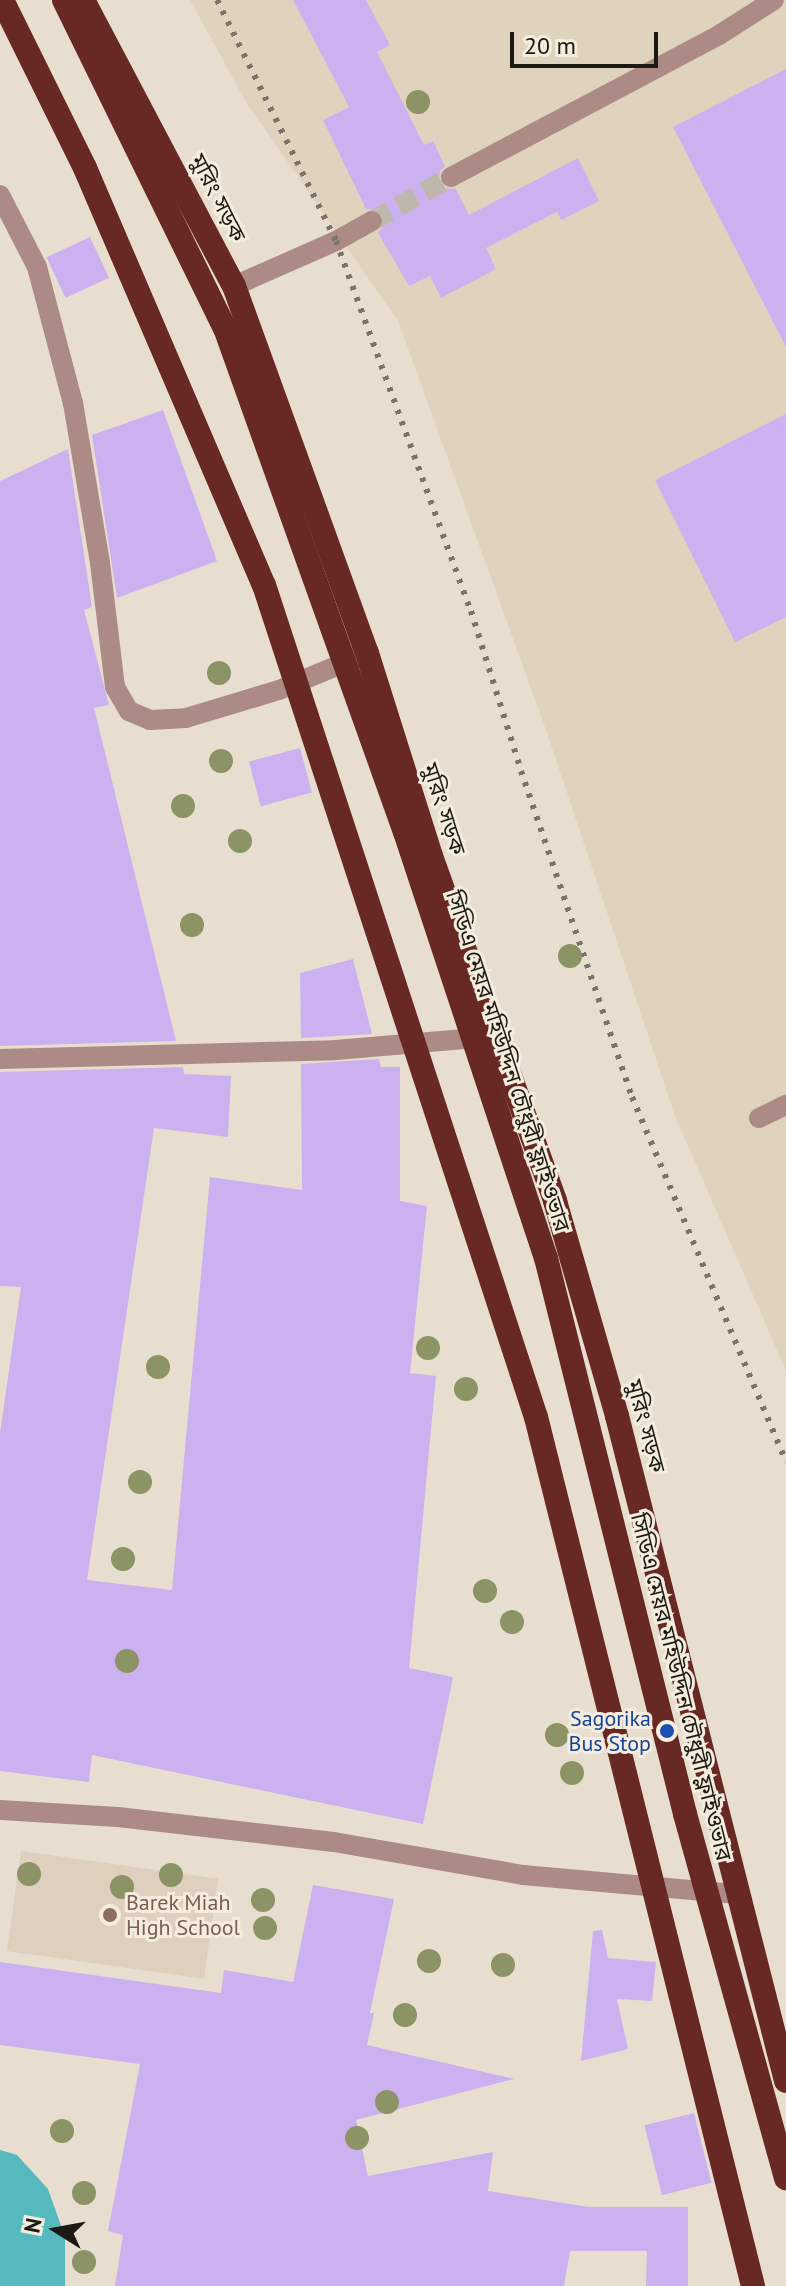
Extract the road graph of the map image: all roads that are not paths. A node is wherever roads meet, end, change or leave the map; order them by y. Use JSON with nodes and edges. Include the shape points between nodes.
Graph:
{"nodes":[{"id":1,"x":2,"y":0,"type":"edge"},
{"id":2,"x":64,"y":0,"type":"edge"},
{"id":3,"x":83,"y":0,"type":"edge"},
{"id":4,"x":774,"y":0,"type":"edge"},
{"id":5,"x":451,"y":177,"type":"tunnel mouth"},
{"id":6,"x":0,"y":195,"type":"edge"},
{"id":7,"x":372,"y":221,"type":"tunnel mouth"},
{"id":8,"x":234,"y":286,"type":"junction"},
{"id":9,"x":367,"y":653,"type":"junction"},
{"id":10,"x":495,"y":1036,"type":"junction"},
{"id":11,"x":0,"y":1059,"type":"edge"},
{"id":12,"x":786,"y":1105,"type":"edge"},
{"id":13,"x":759,"y":1118,"type":"dead end"},
{"id":14,"x":0,"y":1810,"type":"edge"},
{"id":15,"x":737,"y":1894,"type":"junction"},
{"id":16,"x":786,"y":2081,"type":"edge"},
{"id":17,"x":786,"y":2178,"type":"edge"},
{"id":18,"x":753,"y":2286,"type":"edge"}],
"edges":[{"from":1,"to":18,"type":"highway","bridge":true,"via":[[85,168],[269,600],[536,1417]]},
{"from":2,"to":17,"type":"highway","name":"সিডিএ মেয়র মহিউদ্দিন চৌধুরী ফ্লাইওভার","bridge":true,"via":[[225,328],[414,862],[546,1258],[685,1814]]},
{"from":3,"to":8,"type":"highway","name":"মুরিং সড়ক"},
{"from":4,"to":5,"type":"street","via":[[719,35]]},
{"from":6,"to":9,"type":"street","via":[[37,267],[73,403],[115,687],[129,711],[150,720],[186,718],[279,690]]},
{"from":7,"to":8,"type":"street"},
{"from":8,"to":9,"type":"highway","name":"মুরিং সড়ক"},
{"from":9,"to":10,"type":"highway","name":"মুরিং সড়ক"},
{"from":10,"to":11,"type":"street","via":[[336,1050]]},
{"from":10,"to":15,"type":"highway","name":"মুরিং সড়ক","via":[[555,1201],[617,1416]]},
{"from":12,"to":13,"type":"street"},
{"from":14,"to":15,"type":"street","via":[[334,1842],[523,1875]]},
{"from":15,"to":16,"type":"highway","name":"মুরিং সড়ক"}]}
